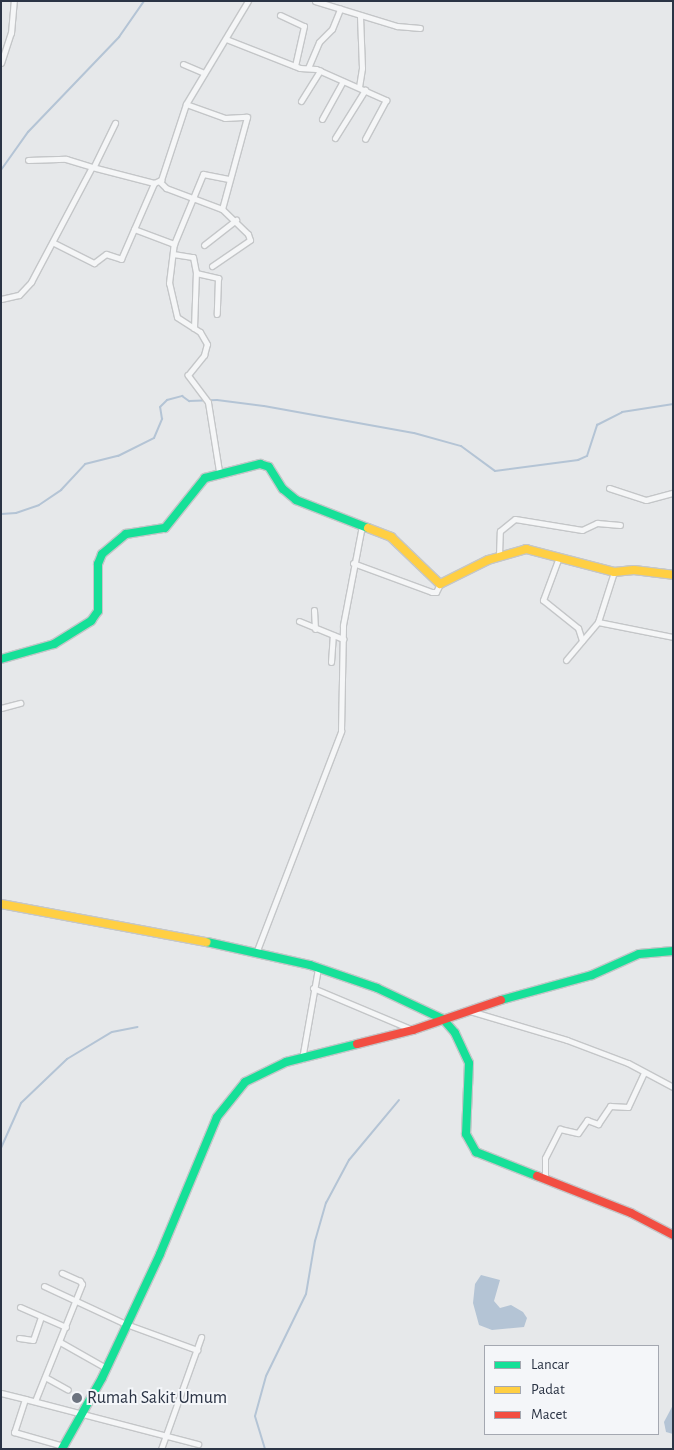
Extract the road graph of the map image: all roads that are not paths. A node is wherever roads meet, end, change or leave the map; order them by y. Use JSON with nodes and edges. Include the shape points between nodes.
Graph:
{"nodes":[{"id":1,"x":14,"y":1,"type":"edge"},
{"id":2,"x":248,"y":1,"type":"edge"},
{"id":3,"x":315,"y":1,"type":"edge"},
{"id":4,"x":338,"y":1,"type":"edge"},
{"id":5,"x":337,"y":8,"type":"junction"},
{"id":6,"x":280,"y":15,"type":"dead end"},
{"id":7,"x":360,"y":15,"type":"junction"},
{"id":8,"x":420,"y":28,"type":"dead end"},
{"id":9,"x":226,"y":39,"type":"junction"},
{"id":10,"x":1,"y":63,"type":"edge"},
{"id":11,"x":183,"y":64,"type":"dead end"},
{"id":12,"x":295,"y":66,"type":"junction"},
{"id":13,"x":308,"y":68,"type":"junction"},
{"id":14,"x":320,"y":71,"type":"junction"},
{"id":15,"x":204,"y":73,"type":"junction"},
{"id":16,"x":343,"y":81,"type":"junction"},
{"id":17,"x":359,"y":87,"type":"junction"},
{"id":18,"x":365,"y":90,"type":"junction"},
{"id":19,"x":301,"y":101,"type":"dead end"},
{"id":20,"x":186,"y":104,"type":"junction"},
{"id":21,"x":322,"y":119,"type":"dead end"},
{"id":22,"x":115,"y":124,"type":"dead end"},
{"id":23,"x":335,"y":138,"type":"dead end"},
{"id":24,"x":365,"y":139,"type":"dead end"},
{"id":25,"x":28,"y":160,"type":"dead end"},
{"id":26,"x":93,"y":166,"type":"junction"},
{"id":27,"x":229,"y":179,"type":"junction"},
{"id":28,"x":156,"y":182,"type":"junction"},
{"id":29,"x":195,"y":199,"type":"junction"},
{"id":30,"x":222,"y":209,"type":"junction"},
{"id":31,"x":236,"y":220,"type":"junction"},
{"id":32,"x":134,"y":229,"type":"junction"},
{"id":33,"x":54,"y":243,"type":"junction"},
{"id":34,"x":174,"y":244,"type":"junction"},
{"id":35,"x":204,"y":245,"type":"dead end"},
{"id":36,"x":173,"y":254,"type":"junction"},
{"id":37,"x":212,"y":266,"type":"dead end"},
{"id":38,"x":196,"y":272,"type":"junction"},
{"id":39,"x":1,"y":299,"type":"edge"},
{"id":40,"x":217,"y":314,"type":"dead end"},
{"id":41,"x":194,"y":328,"type":"junction"},
{"id":42,"x":219,"y":471,"type":"junction"},
{"id":43,"x":610,"y":488,"type":"dead end"},
{"id":44,"x":673,"y":493,"type":"edge"},
{"id":45,"x":362,"y":524,"type":"junction"},
{"id":46,"x":620,"y":525,"type":"dead end"},
{"id":47,"x":498,"y":555,"type":"junction"},
{"id":48,"x":560,"y":556,"type":"junction"},
{"id":49,"x":353,"y":563,"type":"junction"},
{"id":50,"x":614,"y":572,"type":"junction"},
{"id":51,"x":673,"y":575,"type":"edge"},
{"id":52,"x":440,"y":584,"type":"junction"},
{"id":53,"x":314,"y":610,"type":"dead end"},
{"id":54,"x":299,"y":621,"type":"dead end"},
{"id":55,"x":598,"y":622,"type":"junction"},
{"id":56,"x":315,"y":629,"type":"junction"},
{"id":57,"x":333,"y":635,"type":"junction"},
{"id":58,"x":673,"y":637,"type":"edge"},
{"id":59,"x":343,"y":638,"type":"junction"},
{"id":60,"x":582,"y":640,"type":"junction"},
{"id":61,"x":1,"y":660,"type":"edge"},
{"id":62,"x":566,"y":660,"type":"dead end"},
{"id":63,"x":331,"y":662,"type":"dead end"},
{"id":64,"x":20,"y":704,"type":"dead end"},
{"id":65,"x":1,"y":708,"type":"edge"},
{"id":66,"x":1,"y":904,"type":"edge"},
{"id":67,"x":673,"y":952,"type":"edge"},
{"id":68,"x":256,"y":953,"type":"junction"},
{"id":69,"x":318,"y":968,"type":"junction"},
{"id":70,"x":313,"y":988,"type":"junction"},
{"id":71,"x":469,"y":1010,"type":"junction"},
{"id":72,"x":443,"y":1019,"type":"junction"},
{"id":73,"x":413,"y":1030,"type":"junction"},
{"id":74,"x":302,"y":1059,"type":"junction"},
{"id":75,"x":644,"y":1072,"type":"junction"},
{"id":76,"x":673,"y":1087,"type":"edge"},
{"id":77,"x":545,"y":1181,"type":"junction"},
{"id":78,"x":673,"y":1235,"type":"edge"},
{"id":79,"x":62,"y":1273,"type":"dead end"},
{"id":80,"x":44,"y":1286,"type":"dead end"},
{"id":81,"x":75,"y":1300,"type":"junction"},
{"id":82,"x":20,"y":1307,"type":"dead end"},
{"id":83,"x":41,"y":1317,"type":"junction"},
{"id":84,"x":126,"y":1324,"type":"junction"},
{"id":85,"x":66,"y":1327,"type":"junction"},
{"id":86,"x":201,"y":1337,"type":"dead end"},
{"id":87,"x":19,"y":1338,"type":"dead end"},
{"id":88,"x":60,"y":1342,"type":"junction"},
{"id":89,"x":197,"y":1350,"type":"junction"},
{"id":90,"x":106,"y":1368,"type":"junction"},
{"id":91,"x":45,"y":1377,"type":"junction"},
{"id":92,"x":68,"y":1390,"type":"dead end"},
{"id":93,"x":1,"y":1392,"type":"edge"},
{"id":94,"x":25,"y":1399,"type":"junction"},
{"id":95,"x":35,"y":1401,"type":"junction"},
{"id":96,"x":81,"y":1415,"type":"junction"},
{"id":97,"x":166,"y":1438,"type":"junction"},
{"id":98,"x":198,"y":1444,"type":"dead end"},
{"id":99,"x":63,"y":1447,"type":"edge"},
{"id":100,"x":160,"y":1449,"type":"edge"}],
"edges":[{"from":1,"to":10,"type":"street","via":[[11,33]]},
{"from":2,"to":9,"type":"street"},
{"from":3,"to":5,"type":"street"},
{"from":4,"to":5,"type":"street"},
{"from":5,"to":7,"type":"street"},
{"from":5,"to":13,"type":"street","via":[[332,29],[318,42]]},
{"from":6,"to":12,"type":"street","via":[[304,26]]},
{"from":7,"to":8,"type":"street"},
{"from":7,"to":17,"type":"street","via":[[362,68]]},
{"from":9,"to":12,"type":"street"},
{"from":9,"to":15,"type":"street"},
{"from":11,"to":15,"type":"street"},
{"from":12,"to":13,"type":"street"},
{"from":13,"to":14,"type":"street"},
{"from":14,"to":16,"type":"street"},
{"from":14,"to":19,"type":"street"},
{"from":15,"to":20,"type":"street"},
{"from":16,"to":17,"type":"street"},
{"from":16,"to":21,"type":"street"},
{"from":17,"to":18,"type":"street"},
{"from":18,"to":23,"type":"street"},
{"from":18,"to":24,"type":"street","via":[[387,101]]},
{"from":20,"to":27,"type":"street","via":[[225,118],[247,117]]},
{"from":20,"to":28,"type":"street","via":[[164,174]]},
{"from":22,"to":26,"type":"street"},
{"from":25,"to":26,"type":"street","via":[[66,159]]},
{"from":26,"to":28,"type":"street"},
{"from":26,"to":33,"type":"street"},
{"from":27,"to":29,"type":"street","via":[[202,174]]},
{"from":27,"to":30,"type":"street"},
{"from":28,"to":29,"type":"street"},
{"from":28,"to":32,"type":"street"},
{"from":29,"to":30,"type":"street"},
{"from":29,"to":34,"type":"street"},
{"from":30,"to":31,"type":"street"},
{"from":31,"to":35,"type":"street"},
{"from":31,"to":37,"type":"street","via":[[250,240]]},
{"from":32,"to":33,"type":"street","via":[[121,259],[104,254],[96,263],[91,262]]},
{"from":32,"to":34,"type":"street"},
{"from":33,"to":39,"type":"street","via":[[23,292]]},
{"from":34,"to":36,"type":"street"},
{"from":36,"to":38,"type":"street","via":[[194,258]]},
{"from":36,"to":41,"type":"street","via":[[169,283],[173,307],[178,319]]},
{"from":38,"to":40,"type":"street","via":[[218,278]]},
{"from":38,"to":41,"type":"street"},
{"from":41,"to":42,"type":"street","via":[[202,334],[206,348],[204,355],[188,372],[188,378],[207,401],[218,447]]},
{"from":42,"to":45,"type":"street","via":[[262,464],[296,500]]},
{"from":42,"to":61,"type":"street","via":[[202,479],[165,528],[126,534],[99,557],[98,611],[91,621],[54,644]]},
{"from":43,"to":44,"type":"street","via":[[646,500]]},
{"from":45,"to":49,"type":"street"},
{"from":45,"to":52,"type":"street","via":[[391,537]]},
{"from":46,"to":47,"type":"street","via":[[597,523],[582,530],[515,519],[500,531]]},
{"from":47,"to":48,"type":"street","via":[[526,549]]},
{"from":47,"to":52,"type":"street"},
{"from":48,"to":50,"type":"street"},
{"from":48,"to":60,"type":"street","via":[[543,600],[578,628]]},
{"from":49,"to":52,"type":"street","via":[[432,592],[436,592]]},
{"from":49,"to":59,"type":"street"},
{"from":50,"to":51,"type":"street","via":[[634,570]]},
{"from":50,"to":55,"type":"street"},
{"from":53,"to":56,"type":"street"},
{"from":54,"to":56,"type":"street"},
{"from":55,"to":58,"type":"street"},
{"from":55,"to":60,"type":"street"},
{"from":56,"to":57,"type":"street"},
{"from":57,"to":59,"type":"street"},
{"from":57,"to":63,"type":"street"},
{"from":59,"to":68,"type":"street","via":[[341,731]]},
{"from":60,"to":62,"type":"street"},
{"from":64,"to":65,"type":"street"},
{"from":66,"to":68,"type":"street"},
{"from":67,"to":71,"type":"street","via":[[639,954],[592,975],[530,990]]},
{"from":68,"to":69,"type":"street"},
{"from":69,"to":70,"type":"street"},
{"from":69,"to":72,"type":"street","via":[[377,988]]},
{"from":70,"to":73,"type":"street"},
{"from":70,"to":74,"type":"street"},
{"from":71,"to":72,"type":"street"},
{"from":71,"to":75,"type":"street","via":[[567,1040]]},
{"from":72,"to":73,"type":"street"},
{"from":72,"to":77,"type":"street","via":[[459,1040],[469,1064],[466,1130],[470,1144],[476,1152]]},
{"from":73,"to":74,"type":"street"},
{"from":74,"to":84,"type":"street","via":[[258,1074],[230,1098],[217,1117],[201,1160]]},
{"from":75,"to":76,"type":"street"},
{"from":75,"to":77,"type":"street","via":[[628,1107],[610,1106],[598,1124],[586,1120],[578,1133],[560,1129],[545,1158]]},
{"from":77,"to":78,"type":"street","via":[[631,1213]]},
{"from":79,"to":81,"type":"street","via":[[82,1282]]},
{"from":80,"to":81,"type":"street"},
{"from":81,"to":84,"type":"street"},
{"from":81,"to":85,"type":"street"},
{"from":82,"to":83,"type":"street"},
{"from":83,"to":85,"type":"street"},
{"from":83,"to":87,"type":"street","via":[[33,1340]]},
{"from":84,"to":89,"type":"street"},
{"from":84,"to":90,"type":"street"},
{"from":85,"to":88,"type":"street"},
{"from":86,"to":89,"type":"street"},
{"from":88,"to":90,"type":"street"},
{"from":88,"to":91,"type":"street"},
{"from":89,"to":97,"type":"street"},
{"from":90,"to":96,"type":"street"},
{"from":91,"to":92,"type":"street"},
{"from":91,"to":95,"type":"street"},
{"from":93,"to":94,"type":"street"},
{"from":94,"to":95,"type":"street"},
{"from":94,"to":99,"type":"street","via":[[14,1432]]},
{"from":95,"to":96,"type":"street"},
{"from":96,"to":97,"type":"street"},
{"from":96,"to":99,"type":"street"},
{"from":97,"to":98,"type":"street"},
{"from":97,"to":100,"type":"street"}]}
